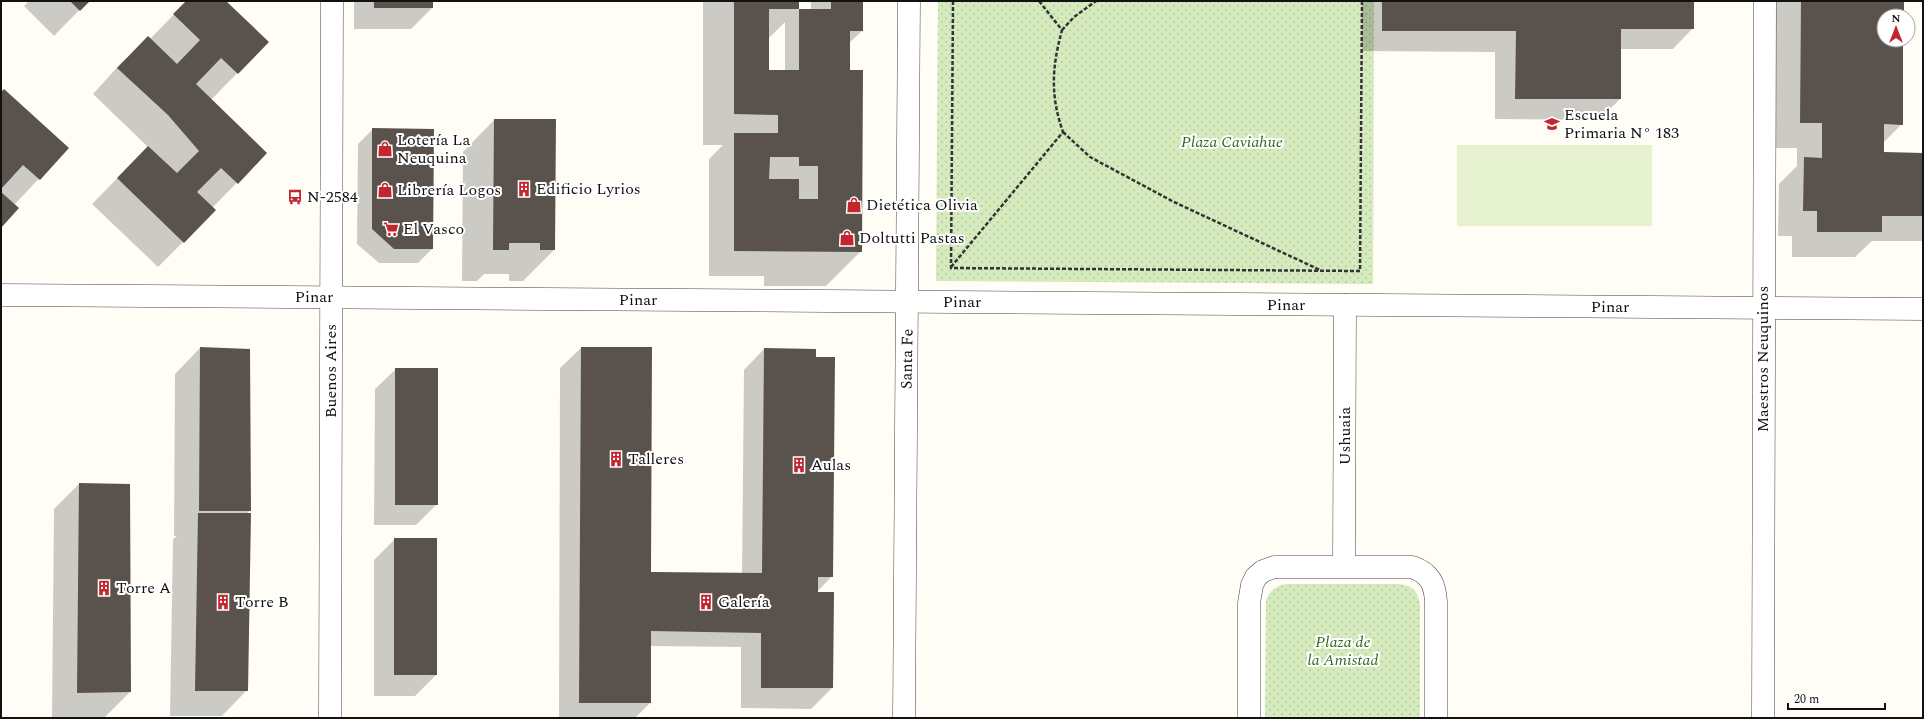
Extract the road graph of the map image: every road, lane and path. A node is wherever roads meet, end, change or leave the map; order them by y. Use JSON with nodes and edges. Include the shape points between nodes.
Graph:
{"nodes":[{"id":1,"x":332,"y":1,"type":"edge"},
{"id":2,"x":909,"y":1,"type":"edge"},
{"id":3,"x":953,"y":1,"type":"edge"},
{"id":4,"x":1039,"y":1,"type":"edge"},
{"id":5,"x":1096,"y":1,"type":"edge"},
{"id":6,"x":1362,"y":1,"type":"edge"},
{"id":7,"x":1765,"y":1,"type":"edge"},
{"id":8,"x":1062,"y":30,"type":"junction"},
{"id":9,"x":1063,"y":132,"type":"junction"},
{"id":10,"x":951,"y":268,"type":"junction"},
{"id":11,"x":1321,"y":271,"type":"junction"},
{"id":12,"x":1,"y":295,"type":"edge"},
{"id":13,"x":331,"y":298,"type":"junction"},
{"id":14,"x":907,"y":302,"type":"junction"},
{"id":15,"x":1345,"y":305,"type":"junction"},
{"id":16,"x":1763,"y":308,"type":"junction"},
{"id":17,"x":1923,"y":310,"type":"edge"},
{"id":18,"x":1344,"y":566,"type":"junction"},
{"id":19,"x":330,"y":718,"type":"edge"},
{"id":20,"x":904,"y":718,"type":"edge"},
{"id":21,"x":1248,"y":718,"type":"edge"},
{"id":22,"x":1436,"y":718,"type":"edge"},
{"id":23,"x":1763,"y":718,"type":"edge"}],
"edges":[{"from":1,"to":13,"type":"street","name":"Buenos Aires"},
{"from":2,"to":14,"type":"street","name":"Santa Fe"},
{"from":3,"to":10,"type":"path"},
{"from":4,"to":8,"type":"path"},
{"from":5,"to":8,"type":"path","via":[[1074,17]]},
{"from":6,"to":11,"type":"path","via":[[1360,271]]},
{"from":7,"to":16,"type":"street","name":"Maestros Neuquinos"},
{"from":8,"to":9,"type":"path","via":[[1052,79],[1054,100]]},
{"from":9,"to":10,"type":"path"},
{"from":9,"to":11,"type":"path","via":[[1090,157],[1174,202]]},
{"from":10,"to":11,"type":"path"},
{"from":12,"to":13,"type":"street","name":"Pinar"},
{"from":13,"to":14,"type":"street","name":"Pinar"},
{"from":13,"to":19,"type":"street","name":"Buenos Aires"},
{"from":14,"to":15,"type":"street","name":"Pinar"},
{"from":14,"to":20,"type":"street","name":"Santa Fe"},
{"from":15,"to":16,"type":"street","name":"Pinar"},
{"from":15,"to":18,"type":"street","name":"Ushuaia"},
{"from":16,"to":17,"type":"street","name":"Pinar"},
{"from":16,"to":23,"type":"street","name":"Maestros Neuquinos"},
{"from":18,"to":21,"type":"street","via":[[1274,567],[1256,577],[1250,594]]},
{"from":18,"to":22,"type":"street","via":[[1412,567],[1421,570],[1433,584],[1436,594]]}]}
